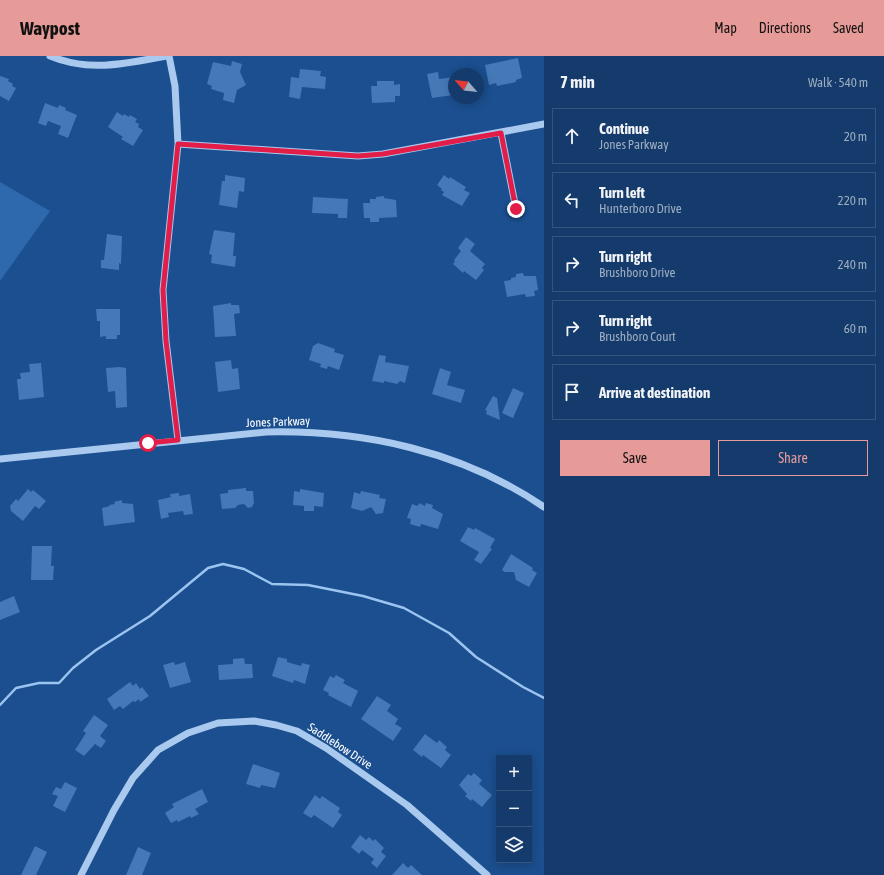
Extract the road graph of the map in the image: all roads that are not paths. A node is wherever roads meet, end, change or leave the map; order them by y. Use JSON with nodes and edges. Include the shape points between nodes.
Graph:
{"nodes":[{"id":1,"x":50,"y":56,"type":"edge"},
{"id":2,"x":168,"y":56,"type":"edge"},
{"id":3,"x":544,"y":124,"type":"edge"},
{"id":4,"x":501,"y":133,"type":"junction"},
{"id":5,"x":178,"y":144,"type":"junction"},
{"id":6,"x":517,"y":214,"type":"dead end"},
{"id":7,"x":178,"y":440,"type":"junction"},
{"id":8,"x":0,"y":459,"type":"edge"},
{"id":9,"x":544,"y":507,"type":"edge"},
{"id":10,"x":81,"y":875,"type":"edge"},
{"id":11,"x":487,"y":875,"type":"edge"}],
"edges":[{"from":1,"to":2,"type":"street","via":[[67,63],[107,66]]},
{"from":2,"to":5,"type":"street","via":[[175,86]]},
{"from":3,"to":4,"type":"street"},
{"from":4,"to":5,"type":"street","via":[[358,156]]},
{"from":4,"to":6,"type":"street"},
{"from":5,"to":7,"type":"street","via":[[163,290],[166,341]]},
{"from":7,"to":8,"type":"street","name":"Jones Parkway"},
{"from":7,"to":9,"type":"street","name":"Jones Parkway","via":[[308,431],[357,436],[434,453],[468,466]]},
{"from":10,"to":11,"type":"street","name":"Saddlebow Drive","via":[[133,778],[158,750],[188,733],[218,723],[254,721],[297,731],[326,748],[407,805]]}]}
